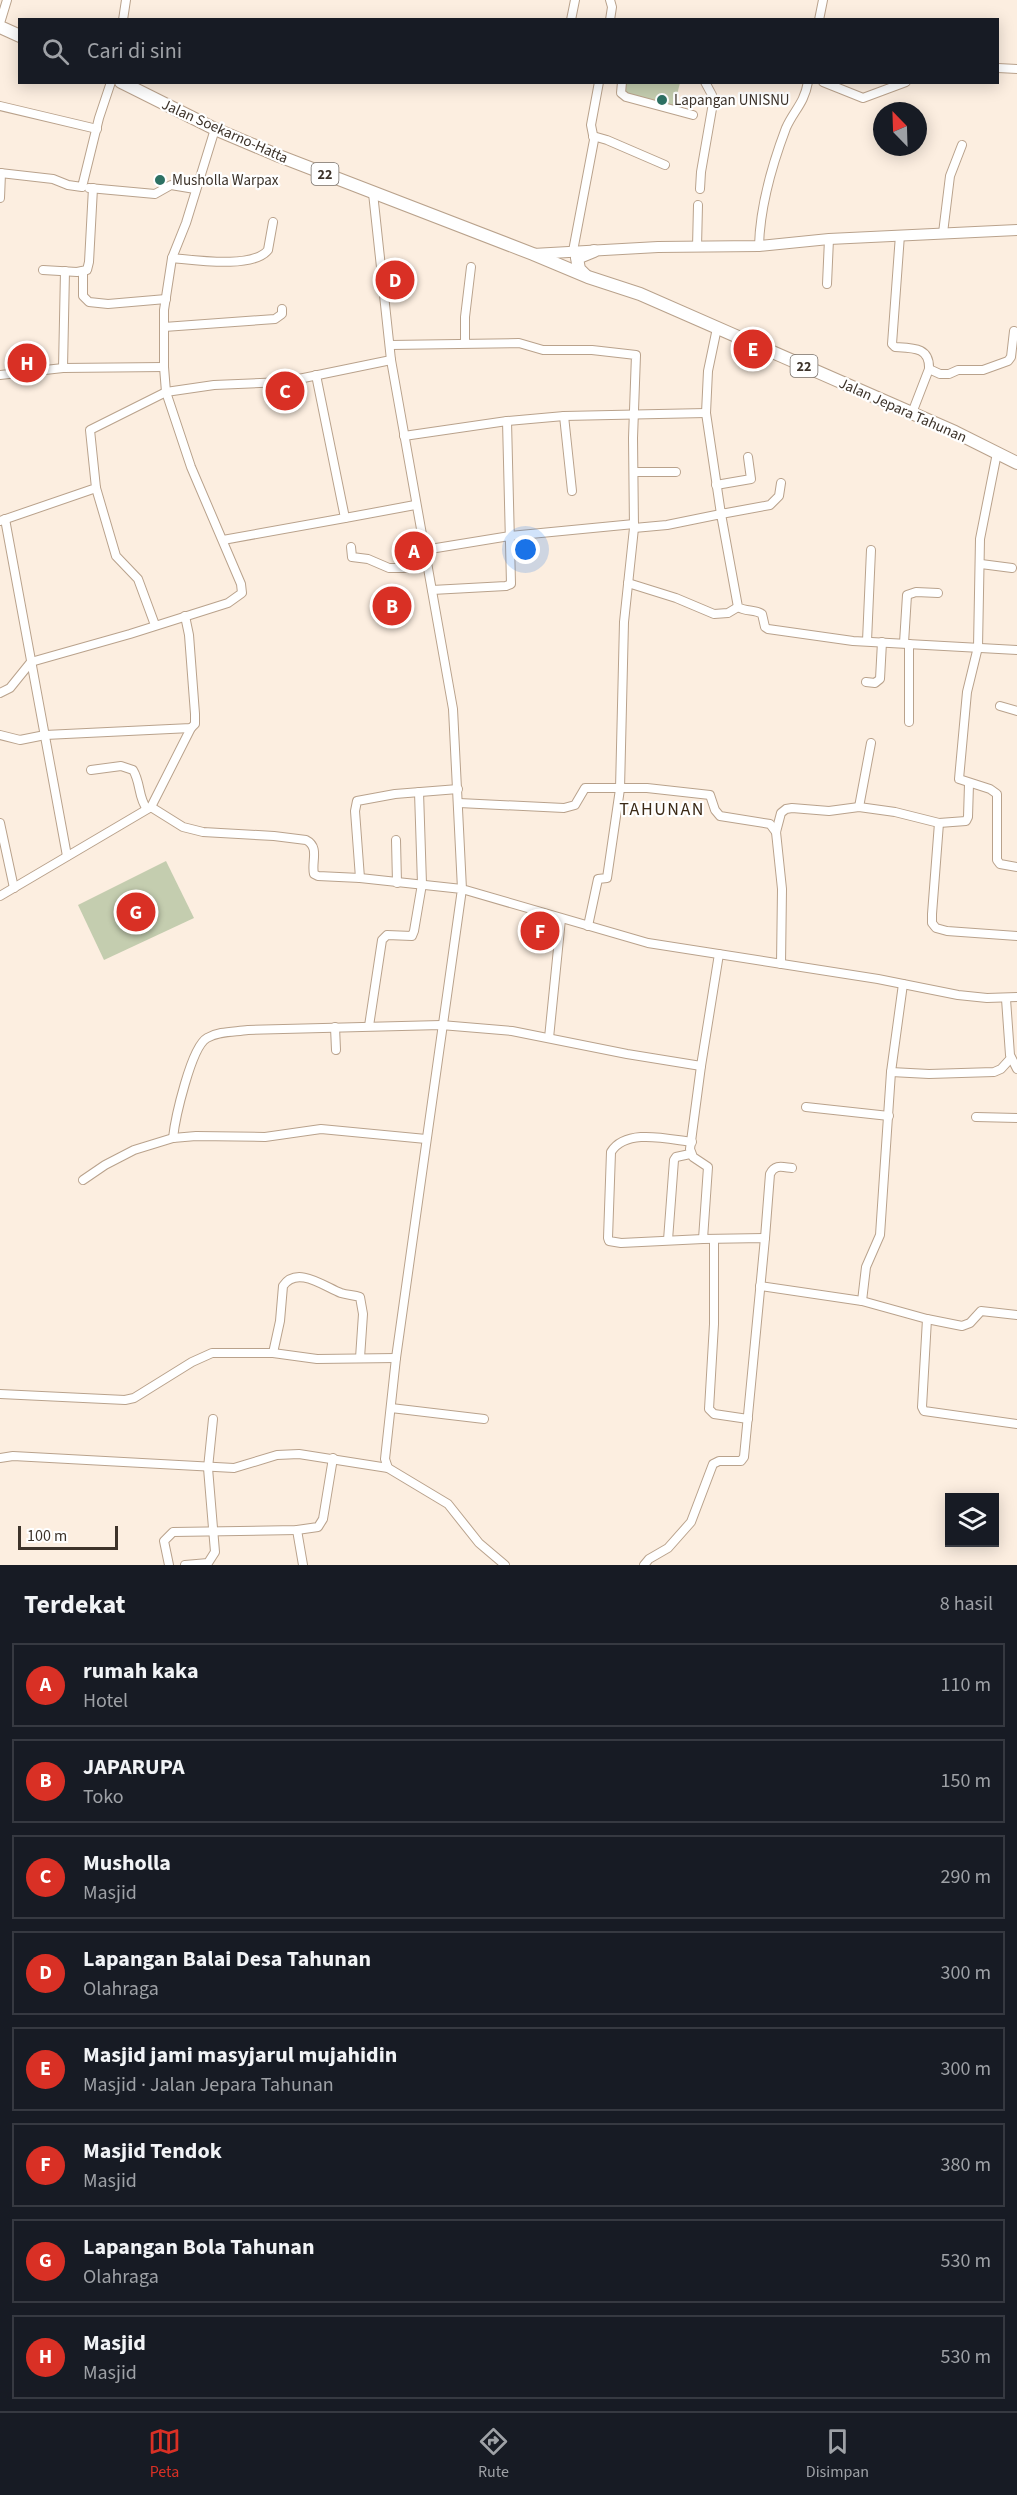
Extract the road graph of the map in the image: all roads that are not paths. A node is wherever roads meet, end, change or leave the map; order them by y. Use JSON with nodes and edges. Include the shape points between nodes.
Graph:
{"nodes":[{"id":1,"x":7,"y":0,"type":"edge"},
{"id":2,"x":126,"y":0,"type":"edge"},
{"id":3,"x":575,"y":0,"type":"edge"},
{"id":4,"x":610,"y":0,"type":"edge"},
{"id":5,"x":823,"y":0,"type":"edge"},
{"id":6,"x":123,"y":18,"type":"edge"},
{"id":7,"x":572,"y":18,"type":"edge"},
{"id":8,"x":610,"y":18,"type":"edge"},
{"id":9,"x":819,"y":18,"type":"edge"},
{"id":10,"x":0,"y":22,"type":"edge"},
{"id":11,"x":0,"y":27,"type":"edge"},
{"id":12,"x":18,"y":35,"type":"edge"},
{"id":13,"x":999,"y":68,"type":"edge"},
{"id":14,"x":1017,"y":69,"type":"edge"},
{"id":15,"x":110,"y":84,"type":"edge"},
{"id":16,"x":125,"y":84,"type":"edge"},
{"id":17,"x":599,"y":84,"type":"edge"},
{"id":18,"x":622,"y":84,"type":"edge"},
{"id":19,"x":706,"y":84,"type":"edge"},
{"id":20,"x":807,"y":84,"type":"edge"},
{"id":21,"x":828,"y":84,"type":"edge"},
{"id":22,"x":901,"y":84,"type":"edge"},
{"id":23,"x":0,"y":106,"type":"edge"},
{"id":24,"x":693,"y":115,"type":"dead end"},
{"id":25,"x":97,"y":129,"type":"junction"},
{"id":26,"x":215,"y":129,"type":"junction"},
{"id":27,"x":593,"y":136,"type":"junction"},
{"id":28,"x":962,"y":145,"type":"dead end"},
{"id":29,"x":665,"y":165,"type":"dead end"},
{"id":30,"x":1,"y":173,"type":"edge"},
{"id":31,"x":82,"y":187,"type":"junction"},
{"id":32,"x":93,"y":188,"type":"junction"},
{"id":33,"x":195,"y":189,"type":"junction"},
{"id":34,"x":700,"y":189,"type":"dead end"},
{"id":35,"x":373,"y":192,"type":"junction"},
{"id":36,"x":0,"y":198,"type":"edge"},
{"id":37,"x":698,"y":205,"type":"dead end"},
{"id":38,"x":273,"y":222,"type":"dead end"},
{"id":39,"x":1017,"y":230,"type":"edge"},
{"id":40,"x":943,"y":233,"type":"junction"},
{"id":41,"x":900,"y":235,"type":"junction"},
{"id":42,"x":829,"y":239,"type":"junction"},
{"id":43,"x":759,"y":246,"type":"junction"},
{"id":44,"x":697,"y":247,"type":"junction"},
{"id":45,"x":573,"y":251,"type":"junction"},
{"id":46,"x":594,"y":251,"type":"junction"},
{"id":47,"x":533,"y":254,"type":"junction"},
{"id":48,"x":172,"y":258,"type":"junction"},
{"id":49,"x":471,"y":267,"type":"dead end"},
{"id":50,"x":44,"y":270,"type":"dead end"},
{"id":51,"x":65,"y":271,"type":"junction"},
{"id":52,"x":83,"y":272,"type":"junction"},
{"id":53,"x":588,"y":277,"type":"junction"},
{"id":54,"x":827,"y":284,"type":"dead end"},
{"id":55,"x":166,"y":299,"type":"junction"},
{"id":56,"x":282,"y":309,"type":"dead end"},
{"id":57,"x":164,"y":327,"type":"junction"},
{"id":58,"x":717,"y":328,"type":"junction"},
{"id":59,"x":1014,"y":331,"type":"dead end"},
{"id":60,"x":465,"y":343,"type":"junction"},
{"id":61,"x":390,"y":345,"type":"junction"},
{"id":62,"x":391,"y":360,"type":"junction"},
{"id":63,"x":164,"y":367,"type":"junction"},
{"id":64,"x":63,"y":368,"type":"junction"},
{"id":65,"x":929,"y":369,"type":"junction"},
{"id":66,"x":0,"y":375,"type":"edge"},
{"id":67,"x":316,"y":375,"type":"junction"},
{"id":68,"x":166,"y":392,"type":"junction"},
{"id":69,"x":706,"y":413,"type":"junction"},
{"id":70,"x":912,"y":413,"type":"junction"},
{"id":71,"x":633,"y":415,"type":"junction"},
{"id":72,"x":564,"y":416,"type":"junction"},
{"id":73,"x":507,"y":421,"type":"junction"},
{"id":74,"x":404,"y":436,"type":"junction"},
{"id":75,"x":997,"y":453,"type":"junction"},
{"id":76,"x":748,"y":457,"type":"dead end"},
{"id":77,"x":1017,"y":463,"type":"edge"},
{"id":78,"x":635,"y":472,"type":"junction"},
{"id":79,"x":676,"y":472,"type":"dead end"},
{"id":80,"x":781,"y":483,"type":"dead end"},
{"id":81,"x":716,"y":485,"type":"junction"},
{"id":82,"x":96,"y":488,"type":"junction"},
{"id":83,"x":572,"y":491,"type":"dead end"},
{"id":84,"x":415,"y":505,"type":"junction"},
{"id":85,"x":721,"y":514,"type":"junction"},
{"id":86,"x":345,"y":518,"type":"junction"},
{"id":87,"x":2,"y":520,"type":"edge"},
{"id":88,"x":634,"y":526,"type":"junction"},
{"id":89,"x":510,"y":536,"type":"junction"},
{"id":90,"x":223,"y":540,"type":"junction"},
{"id":91,"x":351,"y":547,"type":"dead end"},
{"id":92,"x":424,"y":550,"type":"junction"},
{"id":93,"x":871,"y":550,"type":"dead end"},
{"id":94,"x":981,"y":564,"type":"junction"},
{"id":95,"x":427,"y":565,"type":"junction"},
{"id":96,"x":1012,"y":568,"type":"dead end"},
{"id":97,"x":628,"y":583,"type":"junction"},
{"id":98,"x":432,"y":590,"type":"junction"},
{"id":99,"x":938,"y":593,"type":"dead end"},
{"id":100,"x":738,"y":607,"type":"junction"},
{"id":101,"x":185,"y":616,"type":"junction"},
{"id":102,"x":155,"y":626,"type":"junction"},
{"id":103,"x":867,"y":641,"type":"junction"},
{"id":104,"x":882,"y":642,"type":"junction"},
{"id":105,"x":907,"y":644,"type":"junction"},
{"id":106,"x":978,"y":647,"type":"junction"},
{"id":107,"x":1017,"y":650,"type":"edge"},
{"id":108,"x":31,"y":662,"type":"junction"},
{"id":109,"x":867,"y":682,"type":"dead end"},
{"id":110,"x":0,"y":693,"type":"edge"},
{"id":111,"x":1000,"y":706,"type":"dead end"},
{"id":112,"x":1017,"y":711,"type":"edge"},
{"id":113,"x":909,"y":722,"type":"dead end"},
{"id":114,"x":191,"y":728,"type":"junction"},
{"id":115,"x":0,"y":735,"type":"edge"},
{"id":116,"x":45,"y":735,"type":"junction"},
{"id":117,"x":871,"y":743,"type":"dead end"},
{"id":118,"x":91,"y":770,"type":"dead end"},
{"id":119,"x":969,"y":784,"type":"junction"},
{"id":120,"x":458,"y":789,"type":"junction"},
{"id":121,"x":620,"y":789,"type":"junction"},
{"id":122,"x":419,"y":792,"type":"junction"},
{"id":123,"x":459,"y":803,"type":"junction"},
{"id":124,"x":859,"y":807,"type":"junction"},
{"id":125,"x":149,"y":808,"type":"junction"},
{"id":126,"x":0,"y":823,"type":"edge"},
{"id":127,"x":939,"y":823,"type":"junction"},
{"id":128,"x":776,"y":832,"type":"junction"},
{"id":129,"x":396,"y":840,"type":"dead end"},
{"id":130,"x":67,"y":856,"type":"junction"},
{"id":131,"x":1017,"y":867,"type":"edge"},
{"id":132,"x":360,"y":878,"type":"junction"},
{"id":133,"x":397,"y":883,"type":"junction"},
{"id":134,"x":422,"y":884,"type":"junction"},
{"id":135,"x":14,"y":888,"type":"junction"},
{"id":136,"x":462,"y":889,"type":"junction"},
{"id":137,"x":0,"y":896,"type":"edge"},
{"id":138,"x":561,"y":919,"type":"junction"},
{"id":139,"x":588,"y":926,"type":"junction"},
{"id":140,"x":1017,"y":936,"type":"edge"},
{"id":141,"x":719,"y":954,"type":"junction"},
{"id":142,"x":781,"y":964,"type":"junction"},
{"id":143,"x":903,"y":984,"type":"junction"},
{"id":144,"x":1017,"y":997,"type":"edge"},
{"id":145,"x":1006,"y":999,"type":"junction"},
{"id":146,"x":441,"y":1025,"type":"junction"},
{"id":147,"x":369,"y":1026,"type":"junction"},
{"id":148,"x":335,"y":1027,"type":"junction"},
{"id":149,"x":549,"y":1038,"type":"junction"},
{"id":150,"x":336,"y":1050,"type":"dead end"},
{"id":151,"x":1011,"y":1059,"type":"junction"},
{"id":152,"x":701,"y":1066,"type":"junction"},
{"id":153,"x":1017,"y":1069,"type":"edge"},
{"id":154,"x":891,"y":1072,"type":"junction"},
{"id":155,"x":806,"y":1107,"type":"dead end"},
{"id":156,"x":889,"y":1116,"type":"junction"},
{"id":157,"x":976,"y":1117,"type":"dead end"},
{"id":158,"x":1017,"y":1118,"type":"edge"},
{"id":159,"x":172,"y":1138,"type":"junction"},
{"id":160,"x":426,"y":1139,"type":"junction"},
{"id":161,"x":692,"y":1142,"type":"junction"},
{"id":162,"x":690,"y":1154,"type":"junction"},
{"id":163,"x":792,"y":1168,"type":"dead end"},
{"id":164,"x":83,"y":1180,"type":"dead end"},
{"id":165,"x":765,"y":1238,"type":"junction"},
{"id":166,"x":703,"y":1239,"type":"junction"},
{"id":167,"x":714,"y":1239,"type":"junction"},
{"id":168,"x":668,"y":1240,"type":"junction"},
{"id":169,"x":760,"y":1286,"type":"junction"},
{"id":170,"x":862,"y":1301,"type":"junction"},
{"id":171,"x":1017,"y":1315,"type":"edge"},
{"id":172,"x":927,"y":1320,"type":"junction"},
{"id":173,"x":273,"y":1353,"type":"junction"},
{"id":174,"x":360,"y":1358,"type":"junction"},
{"id":175,"x":396,"y":1358,"type":"junction"},
{"id":176,"x":0,"y":1394,"type":"edge"},
{"id":177,"x":391,"y":1408,"type":"junction"},
{"id":178,"x":213,"y":1419,"type":"dead end"},
{"id":179,"x":484,"y":1419,"type":"dead end"},
{"id":180,"x":748,"y":1419,"type":"junction"},
{"id":181,"x":1017,"y":1424,"type":"edge"},
{"id":182,"x":0,"y":1458,"type":"edge"},
{"id":183,"x":333,"y":1458,"type":"junction"},
{"id":184,"x":208,"y":1468,"type":"junction"},
{"id":185,"x":388,"y":1468,"type":"junction"},
{"id":186,"x":297,"y":1530,"type":"junction"},
{"id":187,"x":213,"y":1531,"type":"junction"},
{"id":188,"x":169,"y":1565,"type":"edge"},
{"id":189,"x":185,"y":1565,"type":"edge"},
{"id":190,"x":303,"y":1565,"type":"edge"},
{"id":191,"x":505,"y":1565,"type":"edge"},
{"id":192,"x":644,"y":1565,"type":"edge"}],
"edges":[{"from":1,"to":10,"type":"street"},
{"from":2,"to":6,"type":"street"},
{"from":3,"to":7,"type":"street"},
{"from":4,"to":8,"type":"street"},
{"from":5,"to":9,"type":"street"},
{"from":11,"to":12,"type":"highway"},
{"from":13,"to":14,"type":"street"},
{"from":15,"to":25,"type":"street"},
{"from":16,"to":26,"type":"highway","name":"Jalan Soekarno-Hatta","number":"22"},
{"from":17,"to":27,"type":"street","via":[[591,125]]},
{"from":18,"to":24,"type":"street","via":[[621,93],[626,97]]},
{"from":19,"to":34,"type":"street","via":[[713,103]]},
{"from":20,"to":43,"type":"street","via":[[802,104],[785,130],[770,181]]},
{"from":21,"to":22,"type":"street","via":[[863,98]]},
{"from":23,"to":25,"type":"street"},
{"from":25,"to":31,"type":"street"},
{"from":26,"to":33,"type":"street"},
{"from":26,"to":35,"type":"highway","name":"Jalan Soekarno-Hatta","number":"22"},
{"from":27,"to":29,"type":"street"},
{"from":27,"to":45,"type":"street"},
{"from":28,"to":40,"type":"street","via":[[950,176]]},
{"from":30,"to":31,"type":"street","via":[[53,178]]},
{"from":30,"to":36,"type":"street"},
{"from":31,"to":32,"type":"street"},
{"from":32,"to":33,"type":"street","via":[[155,194],[171,185]]},
{"from":32,"to":52,"type":"street","via":[[89,262]]},
{"from":33,"to":48,"type":"street"},
{"from":35,"to":47,"type":"highway","name":"Jalan Soekarno-Hatta","number":"22"},
{"from":35,"to":61,"type":"street"},
{"from":37,"to":44,"type":"street"},
{"from":38,"to":48,"type":"street","via":[[268,250],[258,258]]},
{"from":39,"to":40,"type":"main road"},
{"from":40,"to":41,"type":"main road"},
{"from":41,"to":42,"type":"main road"},
{"from":41,"to":65,"type":"street","via":[[892,344],[926,354]]},
{"from":42,"to":43,"type":"main road"},
{"from":42,"to":54,"type":"street"},
{"from":43,"to":44,"type":"main road"},
{"from":44,"to":46,"type":"main road"},
{"from":45,"to":46,"type":"main road"},
{"from":45,"to":47,"type":"main road"},
{"from":46,"to":53,"type":"highway","via":[[578,258],[579,269]]},
{"from":47,"to":53,"type":"highway","number":"22"},
{"from":48,"to":55,"type":"street"},
{"from":49,"to":60,"type":"street"},
{"from":50,"to":51,"type":"street"},
{"from":51,"to":52,"type":"street"},
{"from":51,"to":64,"type":"street"},
{"from":52,"to":55,"type":"street","via":[[88,302]]},
{"from":53,"to":58,"type":"highway","name":"Jalan Jepara Tahunan","number":"22","via":[[640,294]]},
{"from":55,"to":57,"type":"street"},
{"from":56,"to":57,"type":"street","via":[[275,319]]},
{"from":57,"to":63,"type":"street"},
{"from":58,"to":69,"type":"street","via":[[708,371]]},
{"from":58,"to":70,"type":"highway","name":"Jalan Jepara Tahunan","number":"22"},
{"from":59,"to":65,"type":"street","via":[[1008,361],[983,370],[949,374]]},
{"from":60,"to":61,"type":"street"},
{"from":60,"to":71,"type":"street","via":[[526,343],[543,350],[636,355]]},
{"from":61,"to":62,"type":"street"},
{"from":62,"to":67,"type":"street"},
{"from":62,"to":74,"type":"street"},
{"from":63,"to":64,"type":"street"},
{"from":63,"to":68,"type":"street"},
{"from":64,"to":66,"type":"street"},
{"from":65,"to":70,"type":"street"},
{"from":67,"to":68,"type":"street","via":[[284,382]]},
{"from":67,"to":86,"type":"street"},
{"from":68,"to":82,"type":"street","via":[[90,430]]},
{"from":68,"to":90,"type":"street","via":[[191,467]]},
{"from":69,"to":71,"type":"street"},
{"from":69,"to":81,"type":"street"},
{"from":70,"to":75,"type":"highway","name":"Jalan Jepara Tahunan","number":"22"},
{"from":71,"to":72,"type":"street"},
{"from":71,"to":78,"type":"street"},
{"from":72,"to":73,"type":"street"},
{"from":72,"to":83,"type":"street"},
{"from":73,"to":74,"type":"street"},
{"from":73,"to":89,"type":"street"},
{"from":74,"to":84,"type":"street"},
{"from":75,"to":77,"type":"highway","name":"Jalan Jepara Tahunan","number":"22"},
{"from":75,"to":94,"type":"street","via":[[980,539]]},
{"from":76,"to":81,"type":"street","via":[[752,479]]},
{"from":78,"to":79,"type":"street"},
{"from":78,"to":88,"type":"street"},
{"from":80,"to":85,"type":"street","via":[[779,496],[770,505]]},
{"from":81,"to":85,"type":"street"},
{"from":82,"to":87,"type":"street"},
{"from":82,"to":102,"type":"street","via":[[116,556],[138,579]]},
{"from":84,"to":86,"type":"street"},
{"from":84,"to":92,"type":"street"},
{"from":85,"to":88,"type":"street","via":[[667,525]]},
{"from":85,"to":100,"type":"street"},
{"from":86,"to":90,"type":"street"},
{"from":87,"to":108,"type":"street"},
{"from":88,"to":89,"type":"street"},
{"from":88,"to":97,"type":"street"},
{"from":89,"to":92,"type":"street"},
{"from":89,"to":98,"type":"street","via":[[509,585]]},
{"from":90,"to":101,"type":"street","via":[[242,593],[228,603]]},
{"from":91,"to":95,"type":"street","via":[[352,557],[388,568]]},
{"from":92,"to":95,"type":"street"},
{"from":93,"to":103,"type":"street"},
{"from":94,"to":96,"type":"street"},
{"from":94,"to":106,"type":"street"},
{"from":95,"to":98,"type":"street"},
{"from":97,"to":100,"type":"street","via":[[714,614]]},
{"from":97,"to":121,"type":"street"},
{"from":98,"to":120,"type":"street","via":[[453,709]]},
{"from":99,"to":105,"type":"street","via":[[916,592],[908,596]]},
{"from":100,"to":103,"type":"street","via":[[762,614],[768,629]]},
{"from":101,"to":102,"type":"street"},
{"from":101,"to":114,"type":"street","via":[[195,714]]},
{"from":102,"to":108,"type":"street"},
{"from":103,"to":104,"type":"street"},
{"from":104,"to":105,"type":"street"},
{"from":104,"to":109,"type":"street","via":[[880,679]]},
{"from":105,"to":106,"type":"street"},
{"from":105,"to":113,"type":"street"},
{"from":106,"to":107,"type":"street"},
{"from":106,"to":119,"type":"street","via":[[967,692],[960,775],[960,781]]},
{"from":108,"to":110,"type":"street","via":[[10,688]]},
{"from":108,"to":116,"type":"street"},
{"from":111,"to":112,"type":"street"},
{"from":114,"to":116,"type":"street"},
{"from":114,"to":125,"type":"street"},
{"from":115,"to":116,"type":"street","via":[[20,740]]},
{"from":116,"to":130,"type":"street"},
{"from":117,"to":124,"type":"street"},
{"from":118,"to":125,"type":"street","via":[[121,766],[133,770],[142,804]]},
{"from":119,"to":127,"type":"street","via":[[966,821]]},
{"from":119,"to":131,"type":"street","via":[[997,794],[997,860]]},
{"from":120,"to":122,"type":"street"},
{"from":120,"to":123,"type":"street"},
{"from":121,"to":123,"type":"street","via":[[585,788],[575,805],[564,808]]},
{"from":121,"to":128,"type":"street","via":[[667,789],[710,795],[720,816],[770,824]]},
{"from":121,"to":139,"type":"street","via":[[607,878],[598,879]]},
{"from":122,"to":132,"type":"street","via":[[356,802]]},
{"from":122,"to":134,"type":"street"},
{"from":123,"to":136,"type":"street"},
{"from":124,"to":127,"type":"street"},
{"from":124,"to":128,"type":"street","via":[[829,811],[786,809]]},
{"from":125,"to":130,"type":"street"},
{"from":125,"to":132,"type":"street","via":[[183,827],[203,832],[306,840],[314,849],[316,876]]},
{"from":126,"to":135,"type":"street"},
{"from":127,"to":140,"type":"street","via":[[932,923],[936,928],[958,932]]},
{"from":128,"to":142,"type":"street","via":[[782,889]]},
{"from":129,"to":133,"type":"street"},
{"from":130,"to":135,"type":"street"},
{"from":132,"to":133,"type":"street"},
{"from":133,"to":134,"type":"street"},
{"from":134,"to":136,"type":"street"},
{"from":134,"to":147,"type":"street","via":[[412,936],[387,935],[382,940]]},
{"from":135,"to":137,"type":"street"},
{"from":136,"to":138,"type":"street"},
{"from":136,"to":146,"type":"street"},
{"from":138,"to":139,"type":"street"},
{"from":138,"to":149,"type":"street"},
{"from":139,"to":141,"type":"street","via":[[648,943]]},
{"from":141,"to":142,"type":"street"},
{"from":141,"to":152,"type":"street"},
{"from":142,"to":143,"type":"street"},
{"from":143,"to":145,"type":"street"},
{"from":143,"to":154,"type":"street"},
{"from":144,"to":145,"type":"street"},
{"from":145,"to":151,"type":"street"},
{"from":146,"to":147,"type":"street"},
{"from":146,"to":149,"type":"street"},
{"from":146,"to":160,"type":"street"},
{"from":147,"to":148,"type":"street"},
{"from":148,"to":150,"type":"street"},
{"from":148,"to":159,"type":"street","via":[[248,1030],[207,1038],[198,1046]]},
{"from":149,"to":152,"type":"street"},
{"from":151,"to":153,"type":"street"},
{"from":151,"to":154,"type":"street","via":[[994,1072]]},
{"from":152,"to":161,"type":"street"},
{"from":154,"to":156,"type":"street"},
{"from":155,"to":156,"type":"street"},
{"from":156,"to":170,"type":"street","via":[[880,1235],[866,1267]]},
{"from":157,"to":158,"type":"street"},
{"from":159,"to":160,"type":"street","via":[[265,1137],[321,1129]]},
{"from":159,"to":164,"type":"street","via":[[134,1150]]},
{"from":160,"to":175,"type":"street"},
{"from":161,"to":162,"type":"street"},
{"from":161,"to":168,"type":"street","via":[[627,1139],[611,1152],[609,1241]]},
{"from":162,"to":166,"type":"street","via":[[708,1169]]},
{"from":162,"to":168,"type":"street","via":[[674,1160]]},
{"from":163,"to":165,"type":"street","via":[[778,1166],[770,1174]]},
{"from":165,"to":167,"type":"street"},
{"from":165,"to":169,"type":"street"},
{"from":166,"to":167,"type":"street"},
{"from":166,"to":168,"type":"street"},
{"from":167,"to":180,"type":"street","via":[[709,1409],[714,1414]]},
{"from":169,"to":170,"type":"street"},
{"from":169,"to":180,"type":"street"},
{"from":170,"to":172,"type":"street"},
{"from":171,"to":172,"type":"street","via":[[981,1311],[962,1326]]},
{"from":172,"to":181,"type":"street","via":[[923,1409]]},
{"from":173,"to":174,"type":"street","via":[[317,1359]]},
{"from":173,"to":174,"type":"street","via":[[283,1286],[290,1280],[304,1278],[360,1297]]},
{"from":173,"to":176,"type":"street","via":[[205,1355],[125,1400]]},
{"from":174,"to":175,"type":"street"},
{"from":175,"to":177,"type":"street"},
{"from":177,"to":179,"type":"street"},
{"from":177,"to":185,"type":"street","via":[[385,1459]]},
{"from":178,"to":184,"type":"street"},
{"from":180,"to":192,"type":"street","via":[[744,1459],[713,1464],[691,1522],[668,1548]]},
{"from":182,"to":184,"type":"street"},
{"from":183,"to":184,"type":"street","via":[[282,1454],[234,1468]]},
{"from":183,"to":185,"type":"street"},
{"from":183,"to":186,"type":"street","via":[[322,1522],[318,1527]]},
{"from":184,"to":187,"type":"street"},
{"from":185,"to":191,"type":"street","via":[[448,1504],[479,1543]]},
{"from":186,"to":187,"type":"street"},
{"from":186,"to":190,"type":"street"},
{"from":187,"to":188,"type":"street","via":[[169,1534],[164,1541]]},
{"from":187,"to":189,"type":"street","via":[[213,1558],[208,1563]]}]}
